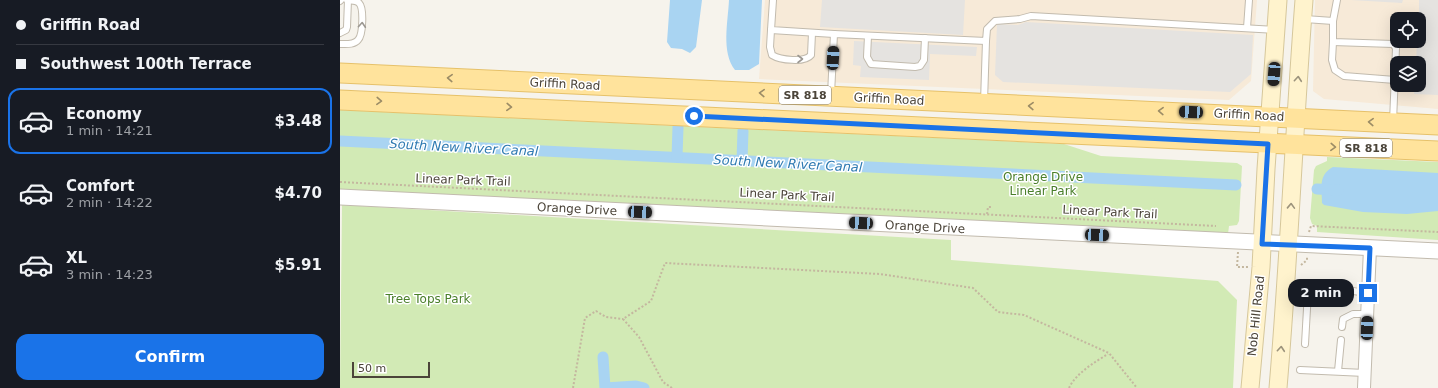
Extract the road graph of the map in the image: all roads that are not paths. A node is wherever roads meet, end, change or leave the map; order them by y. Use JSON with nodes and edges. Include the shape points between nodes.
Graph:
{"nodes":[{"id":1,"x":348,"y":0,"type":"edge"},
{"id":2,"x":773,"y":0,"type":"edge"},
{"id":3,"x":1249,"y":0,"type":"edge"},
{"id":4,"x":1278,"y":0,"type":"edge"},
{"id":5,"x":1304,"y":0,"type":"edge"},
{"id":6,"x":1336,"y":0,"type":"edge"},
{"id":7,"x":1303,"y":19,"type":"junction"},
{"id":8,"x":1333,"y":21,"type":"junction"},
{"id":9,"x":1247,"y":28,"type":"junction"},
{"id":10,"x":771,"y":30,"type":"junction"},
{"id":11,"x":1276,"y":30,"type":"junction"},
{"id":12,"x":340,"y":33,"type":"edge"},
{"id":13,"x":812,"y":33,"type":"junction"},
{"id":14,"x":834,"y":34,"type":"junction"},
{"id":15,"x":868,"y":36,"type":"junction"},
{"id":16,"x":925,"y":38,"type":"junction"},
{"id":17,"x":986,"y":41,"type":"junction"},
{"id":18,"x":1333,"y":42,"type":"junction"},
{"id":19,"x":340,"y":44,"type":"edge"},
{"id":20,"x":1396,"y":56,"type":"edge"},
{"id":21,"x":340,"y":73,"type":"edge"},
{"id":22,"x":1390,"y":80,"type":"edge"},
{"id":23,"x":620,"y":86,"type":"junction"},
{"id":24,"x":1394,"y":92,"type":"edge"},
{"id":25,"x":831,"y":96,"type":"junction"},
{"id":26,"x":340,"y":100,"type":"edge"},
{"id":27,"x":984,"y":104,"type":"junction"},
{"id":28,"x":456,"y":105,"type":"junction"},
{"id":29,"x":648,"y":114,"type":"junction"},
{"id":30,"x":1270,"y":116,"type":"junction"},
{"id":31,"x":1295,"y":118,"type":"junction"},
{"id":32,"x":1393,"y":123,"type":"junction"},
{"id":33,"x":1438,"y":125,"type":"edge"},
{"id":34,"x":1268,"y":144,"type":"junction"},
{"id":35,"x":1294,"y":145,"type":"junction"},
{"id":36,"x":1438,"y":151,"type":"edge"},
{"id":37,"x":340,"y":197,"type":"edge"},
{"id":38,"x":1262,"y":244,"type":"junction"},
{"id":39,"x":1289,"y":245,"type":"junction"},
{"id":40,"x":1370,"y":248,"type":"junction"},
{"id":41,"x":1438,"y":251,"type":"edge"},
{"id":42,"x":1368,"y":293,"type":"junction"},
{"id":43,"x":1367,"y":314,"type":"junction"},
{"id":44,"x":1342,"y":327,"type":"dead end"},
{"id":45,"x":1341,"y":340,"type":"dead end"},
{"id":46,"x":1304,"y":344,"type":"dead end"},
{"id":47,"x":1300,"y":370,"type":"dead end"},
{"id":48,"x":1338,"y":372,"type":"junction"},
{"id":49,"x":1365,"y":373,"type":"junction"},
{"id":50,"x":1250,"y":388,"type":"edge"},
{"id":51,"x":1278,"y":388,"type":"edge"},
{"id":52,"x":1364,"y":388,"type":"edge"}],
"edges":[{"from":1,"to":12,"type":"lane","via":[[347,26],[346,30]]},
{"from":19,"to":1,"type":"lane","one_way":true,"via":[[359,40],[361,34],[363,10],[358,2]]},
{"from":2,"to":10,"type":"lane"},
{"from":3,"to":9,"type":"lane"},
{"from":4,"to":11,"type":"main road","name":"Nob Hill Road"},
{"from":5,"to":7,"type":"main road"},
{"from":6,"to":8,"type":"lane"},
{"from":7,"to":8,"type":"lane"},
{"from":31,"to":7,"type":"main road","one_way":true},
{"from":8,"to":18,"type":"lane"},
{"from":9,"to":11,"type":"lane"},
{"from":9,"to":17,"type":"lane","via":[[1031,16],[995,21],[987,29]]},
{"from":10,"to":13,"type":"lane"},
{"from":10,"to":13,"type":"lane","one_way":true,"via":[[772,54],[779,58],[802,60],[811,55]]},
{"from":11,"to":30,"type":"main road","name":"Nob Hill Road"},
{"from":13,"to":14,"type":"lane"},
{"from":14,"to":15,"type":"lane"},
{"from":14,"to":25,"type":"lane"},
{"from":15,"to":16,"type":"lane"},
{"from":15,"to":16,"type":"lane","via":[[867,57],[871,64],[915,67],[922,63]]},
{"from":16,"to":17,"type":"lane"},
{"from":17,"to":27,"type":"lane"},
{"from":18,"to":20,"type":"lane","via":[[1393,44],[1396,48]]},
{"from":18,"to":22,"type":"lane","via":[[1332,60],[1335,70],[1344,76]]},
{"from":23,"to":21,"type":"main road","name":"Griffin Road","number":"SR 818","one_way":true},
{"from":25,"to":23,"type":"main road","name":"Griffin Road","number":"SR 818","one_way":true},
{"from":23,"to":28,"type":"main road","via":[[593,92],[469,90]]},
{"from":24,"to":32,"type":"lane"},
{"from":25,"to":27,"type":"main road","name":"Griffin Road","number":"SR 818"},
{"from":25,"to":29,"type":"main road","via":[[810,110],[685,104]]},
{"from":26,"to":28,"type":"main road","number":"SR 818","one_way":true},
{"from":30,"to":27,"type":"main road","name":"Griffin Road","number":"SR 818","one_way":true},
{"from":28,"to":29,"type":"main road","number":"SR 818","one_way":true},
{"from":29,"to":34,"type":"main road","number":"SR 818"},
{"from":30,"to":31,"type":"main road","name":"Griffin Road","number":"SR 818"},
{"from":30,"to":34,"type":"main road","name":"Nob Hill Road"},
{"from":32,"to":31,"type":"main road","name":"Griffin Road","number":"SR 818","one_way":true},
{"from":31,"to":35,"type":"main road"},
{"from":32,"to":33,"type":"main road","name":"Griffin Road","number":"SR 818"},
{"from":34,"to":35,"type":"main road","number":"SR 818"},
{"from":34,"to":38,"type":"main road","name":"Nob Hill Road"},
{"from":35,"to":36,"type":"main road","number":"SR 818","one_way":true},
{"from":39,"to":35,"type":"main road","one_way":true},
{"from":37,"to":38,"type":"street","name":"Orange Drive"},
{"from":38,"to":39,"type":"street","name":"Orange Drive"},
{"from":38,"to":50,"type":"main road","name":"Nob Hill Road"},
{"from":39,"to":40,"type":"street","name":"Orange Drive"},
{"from":51,"to":39,"type":"main road","one_way":true},
{"from":40,"to":41,"type":"street","name":"Orange Drive"},
{"from":40,"to":42,"type":"street"},
{"from":42,"to":43,"type":"street"},
{"from":42,"to":46,"type":"lane","via":[[1314,287],[1308,292]]},
{"from":43,"to":44,"type":"lane","via":[[1347,316],[1343,319]]},
{"from":43,"to":49,"type":"street"},
{"from":45,"to":48,"type":"lane"},
{"from":47,"to":48,"type":"lane"},
{"from":48,"to":49,"type":"lane"},
{"from":49,"to":52,"type":"street"}]}
